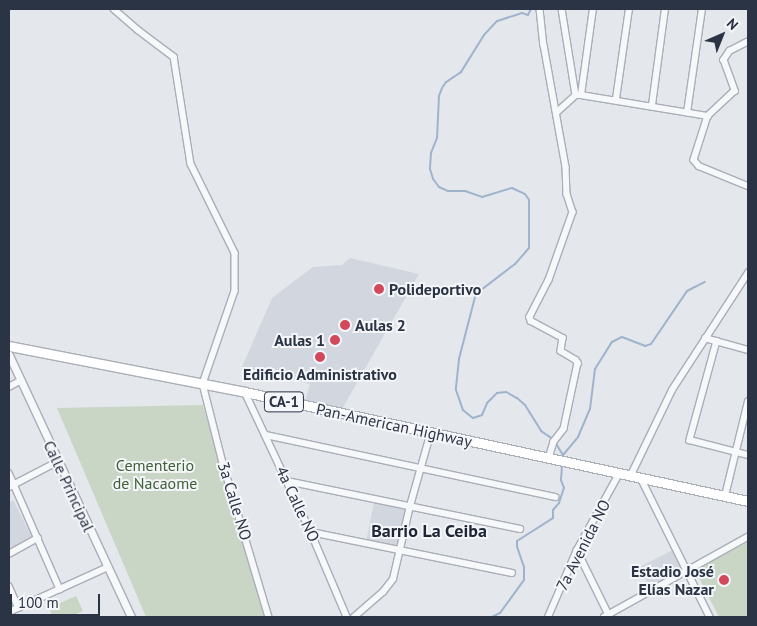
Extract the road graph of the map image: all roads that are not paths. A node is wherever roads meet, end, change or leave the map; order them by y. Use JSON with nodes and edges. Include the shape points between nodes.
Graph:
{"nodes":[{"id":1,"x":114,"y":9,"type":"edge"},
{"id":2,"x":540,"y":9,"type":"edge"},
{"id":3,"x":562,"y":9,"type":"edge"},
{"id":4,"x":593,"y":9,"type":"edge"},
{"id":5,"x":628,"y":9,"type":"edge"},
{"id":6,"x":665,"y":9,"type":"edge"},
{"id":7,"x":702,"y":9,"type":"edge"},
{"id":8,"x":748,"y":42,"type":"edge"},
{"id":9,"x":578,"y":95,"type":"junction"},
{"id":10,"x":616,"y":100,"type":"junction"},
{"id":11,"x":652,"y":105,"type":"junction"},
{"id":12,"x":557,"y":112,"type":"junction"},
{"id":13,"x":687,"y":113,"type":"junction"},
{"id":14,"x":708,"y":116,"type":"junction"},
{"id":15,"x":748,"y":186,"type":"edge"},
{"id":16,"x":748,"y":273,"type":"edge"},
{"id":17,"x":705,"y":338,"type":"junction"},
{"id":18,"x":717,"y":341,"type":"junction"},
{"id":19,"x":9,"y":346,"type":"edge"},
{"id":20,"x":748,"y":350,"type":"edge"},
{"id":21,"x":9,"y":355,"type":"edge"},
{"id":22,"x":20,"y":380,"type":"junction"},
{"id":23,"x":203,"y":384,"type":"junction"},
{"id":24,"x":9,"y":388,"type":"edge"},
{"id":25,"x":245,"y":392,"type":"junction"},
{"id":26,"x":748,"y":402,"type":"edge"},
{"id":27,"x":431,"y":432,"type":"junction"},
{"id":28,"x":266,"y":435,"type":"junction"},
{"id":29,"x":736,"y":452,"type":"junction"},
{"id":30,"x":748,"y":455,"type":"edge"},
{"id":31,"x":549,"y":458,"type":"junction"},
{"id":32,"x":57,"y":462,"type":"junction"},
{"id":33,"x":420,"y":467,"type":"junction"},
{"id":34,"x":9,"y":473,"type":"edge"},
{"id":35,"x":619,"y":474,"type":"junction"},
{"id":36,"x":631,"y":475,"type":"junction"},
{"id":37,"x":641,"y":478,"type":"junction"},
{"id":38,"x":287,"y":481,"type":"junction"},
{"id":39,"x":12,"y":485,"type":"edge"},
{"id":40,"x":724,"y":496,"type":"junction"},
{"id":41,"x":555,"y":497,"type":"dead end"},
{"id":42,"x":748,"y":501,"type":"edge"},
{"id":43,"x":410,"y":506,"type":"junction"},
{"id":44,"x":520,"y":529,"type":"dead end"},
{"id":45,"x":311,"y":532,"type":"junction"},
{"id":46,"x":748,"y":537,"type":"edge"},
{"id":47,"x":38,"y":538,"type":"junction"},
{"id":48,"x":400,"y":550,"type":"junction"},
{"id":49,"x":577,"y":550,"type":"junction"},
{"id":50,"x":9,"y":554,"type":"edge"},
{"id":51,"x":108,"y":567,"type":"junction"},
{"id":52,"x":688,"y":570,"type":"junction"},
{"id":53,"x":512,"y":573,"type":"dead end"},
{"id":54,"x":9,"y":586,"type":"edge"},
{"id":55,"x":60,"y":589,"type":"junction"},
{"id":56,"x":18,"y":608,"type":"junction"},
{"id":57,"x":9,"y":612,"type":"edge"},
{"id":58,"x":608,"y":616,"type":"edge"},
{"id":59,"x":131,"y":617,"type":"edge"},
{"id":60,"x":269,"y":617,"type":"edge"},
{"id":61,"x":348,"y":617,"type":"edge"},
{"id":62,"x":354,"y":617,"type":"edge"},
{"id":63,"x":548,"y":617,"type":"edge"},
{"id":64,"x":710,"y":617,"type":"edge"}],
"edges":[{"from":1,"to":23,"type":"street","via":[[174,57],[191,164],[235,253],[235,291]]},
{"from":2,"to":12,"type":"street"},
{"from":3,"to":9,"type":"street"},
{"from":4,"to":9,"type":"street"},
{"from":5,"to":10,"type":"street"},
{"from":6,"to":11,"type":"street"},
{"from":7,"to":13,"type":"street"},
{"from":8,"to":14,"type":"street","via":[[730,51],[724,60],[735,90]]},
{"from":9,"to":10,"type":"street"},
{"from":9,"to":12,"type":"street"},
{"from":10,"to":11,"type":"street"},
{"from":11,"to":13,"type":"street"},
{"from":12,"to":31,"type":"street","via":[[567,194],[573,212],[549,280],[530,317],[531,321],[563,338],[561,351],[578,363],[564,429],[554,442]]},
{"from":13,"to":14,"type":"street"},
{"from":14,"to":15,"type":"street","via":[[694,162]]},
{"from":16,"to":17,"type":"street"},
{"from":17,"to":18,"type":"street"},
{"from":17,"to":36,"type":"street","via":[[664,405]]},
{"from":18,"to":20,"type":"street"},
{"from":18,"to":29,"type":"street","via":[[690,440]]},
{"from":19,"to":23,"type":"highway","name":"Pan-American Highway","number":"CA-1"},
{"from":21,"to":22,"type":"street","name":"Calle Principal"},
{"from":22,"to":24,"type":"street"},
{"from":22,"to":32,"type":"street","name":"Calle Principal"},
{"from":23,"to":25,"type":"highway","name":"Pan-American Highway","number":"CA-1"},
{"from":23,"to":60,"type":"street","name":"3a Calle NO"},
{"from":25,"to":27,"type":"highway","name":"Pan-American Highway","number":"CA-1"},
{"from":25,"to":28,"type":"street","name":"4a Calle NO"},
{"from":26,"to":29,"type":"street"},
{"from":27,"to":31,"type":"highway","name":"Pan-American Highway","number":"CA-1"},
{"from":27,"to":33,"type":"street"},
{"from":28,"to":33,"type":"street"},
{"from":28,"to":38,"type":"street","name":"4a Calle NO"},
{"from":29,"to":30,"type":"street"},
{"from":29,"to":40,"type":"street"},
{"from":31,"to":35,"type":"highway","name":"Pan-American Highway","number":"CA-1"},
{"from":32,"to":39,"type":"street"},
{"from":32,"to":51,"type":"street","name":"Calle Principal"},
{"from":33,"to":41,"type":"street"},
{"from":33,"to":43,"type":"street"},
{"from":34,"to":39,"type":"street"},
{"from":35,"to":36,"type":"highway","name":"Pan-American Highway","number":"CA-1"},
{"from":35,"to":49,"type":"street","name":"7a Avenida NO"},
{"from":36,"to":37,"type":"highway","name":"Pan-American Highway","number":"CA-1"},
{"from":37,"to":40,"type":"highway","name":"Pan-American Highway","number":"CA-1"},
{"from":37,"to":52,"type":"street"},
{"from":38,"to":43,"type":"street"},
{"from":38,"to":45,"type":"street","name":"4a Calle NO"},
{"from":39,"to":47,"type":"street"},
{"from":40,"to":42,"type":"highway","name":"Pan-American Highway","number":"CA-1"},
{"from":43,"to":44,"type":"street"},
{"from":43,"to":48,"type":"street"},
{"from":45,"to":48,"type":"street"},
{"from":45,"to":61,"type":"street","name":"4a Calle NO"},
{"from":46,"to":52,"type":"street"},
{"from":47,"to":50,"type":"street"},
{"from":47,"to":55,"type":"street"},
{"from":48,"to":53,"type":"street"},
{"from":48,"to":62,"type":"street","via":[[393,579]]},
{"from":49,"to":58,"type":"street"},
{"from":49,"to":63,"type":"street","name":"7a Avenida NO"},
{"from":51,"to":55,"type":"street"},
{"from":51,"to":59,"type":"street","name":"Calle Principal"},
{"from":52,"to":58,"type":"street"},
{"from":52,"to":64,"type":"street"},
{"from":54,"to":56,"type":"street"},
{"from":55,"to":56,"type":"street"},
{"from":56,"to":57,"type":"street"}]}
